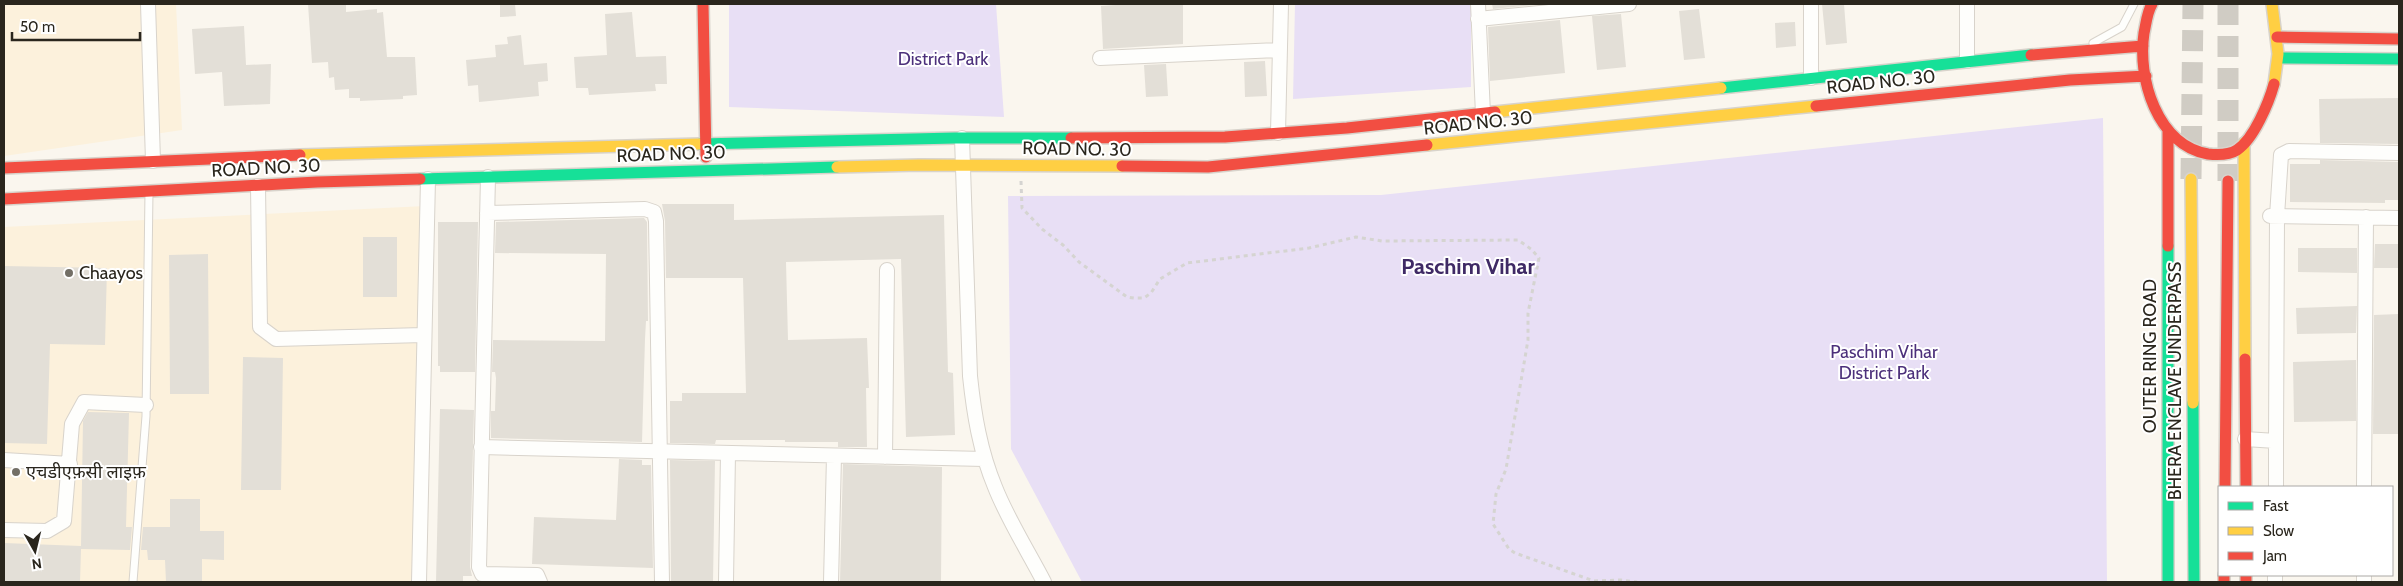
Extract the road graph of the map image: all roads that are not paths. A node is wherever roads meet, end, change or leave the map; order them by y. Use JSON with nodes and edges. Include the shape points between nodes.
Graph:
{"nodes":[{"id":1,"x":148,"y":4,"type":"edge"},
{"id":2,"x":703,"y":4,"type":"edge"},
{"id":3,"x":1281,"y":4,"type":"edge"},
{"id":4,"x":1478,"y":4,"type":"edge"},
{"id":5,"x":1629,"y":4,"type":"edge"},
{"id":6,"x":1811,"y":4,"type":"edge"},
{"id":7,"x":1967,"y":4,"type":"edge"},
{"id":8,"x":2134,"y":4,"type":"edge"},
{"id":9,"x":2152,"y":4,"type":"edge"},
{"id":10,"x":2272,"y":4,"type":"edge"},
{"id":11,"x":1478,"y":19,"type":"junction"},
{"id":12,"x":2277,"y":37,"type":"junction"},
{"id":13,"x":2399,"y":39,"type":"edge"},
{"id":14,"x":2143,"y":46,"type":"junction"},
{"id":15,"x":2084,"y":49,"type":"junction"},
{"id":16,"x":1280,"y":50,"type":"junction"},
{"id":17,"x":1100,"y":58,"type":"dead end"},
{"id":18,"x":2279,"y":58,"type":"junction"},
{"id":19,"x":2399,"y":59,"type":"edge"},
{"id":20,"x":1967,"y":61,"type":"junction"},
{"id":21,"x":2069,"y":65,"type":"junction"},
{"id":22,"x":2146,"y":76,"type":"junction"},
{"id":23,"x":1811,"y":78,"type":"junction"},
{"id":24,"x":1482,"y":114,"type":"junction"},
{"id":25,"x":2168,"y":130,"type":"junction"},
{"id":26,"x":1278,"y":133,"type":"junction"},
{"id":27,"x":962,"y":138,"type":"junction"},
{"id":28,"x":2244,"y":143,"type":"junction"},
{"id":29,"x":706,"y":144,"type":"junction"},
{"id":30,"x":2399,"y":153,"type":"edge"},
{"id":31,"x":154,"y":161,"type":"junction"},
{"id":32,"x":962,"y":165,"type":"junction"},
{"id":33,"x":4,"y":168,"type":"edge"},
{"id":34,"x":706,"y":171,"type":"junction"},
{"id":35,"x":488,"y":177,"type":"junction"},
{"id":36,"x":428,"y":179,"type":"junction"},
{"id":37,"x":2191,"y":179,"type":"tunnel mouth"},
{"id":38,"x":2228,"y":181,"type":"tunnel mouth"},
{"id":39,"x":258,"y":186,"type":"junction"},
{"id":40,"x":149,"y":192,"type":"junction"},
{"id":41,"x":4,"y":199,"type":"edge"},
{"id":42,"x":487,"y":213,"type":"junction"},
{"id":43,"x":2274,"y":216,"type":"junction"},
{"id":44,"x":2366,"y":218,"type":"junction"},
{"id":45,"x":2399,"y":218,"type":"edge"},
{"id":46,"x":887,"y":270,"type":"dead end"},
{"id":47,"x":423,"y":335,"type":"junction"},
{"id":48,"x":146,"y":405,"type":"junction"},
{"id":49,"x":2245,"y":439,"type":"junction"},
{"id":50,"x":2276,"y":441,"type":"junction"},
{"id":51,"x":481,"y":448,"type":"junction"},
{"id":52,"x":660,"y":452,"type":"junction"},
{"id":53,"x":728,"y":453,"type":"junction"},
{"id":54,"x":834,"y":456,"type":"junction"},
{"id":55,"x":885,"y":457,"type":"junction"},
{"id":56,"x":984,"y":459,"type":"junction"},
{"id":57,"x":4,"y":460,"type":"edge"},
{"id":58,"x":70,"y":464,"type":"junction"},
{"id":59,"x":2225,"y":486,"type":"edge"},
{"id":60,"x":2246,"y":486,"type":"edge"},
{"id":61,"x":2276,"y":486,"type":"edge"},
{"id":62,"x":2364,"y":486,"type":"edge"},
{"id":63,"x":4,"y":530,"type":"edge"},
{"id":64,"x":133,"y":582,"type":"edge"},
{"id":65,"x":419,"y":582,"type":"edge"},
{"id":66,"x":540,"y":582,"type":"edge"},
{"id":67,"x":662,"y":582,"type":"edge"},
{"id":68,"x":726,"y":582,"type":"edge"},
{"id":69,"x":831,"y":582,"type":"edge"},
{"id":70,"x":1044,"y":582,"type":"edge"},
{"id":71,"x":2168,"y":582,"type":"edge"},
{"id":72,"x":2194,"y":582,"type":"edge"}],
"edges":[{"from":1,"to":31,"type":"street"},
{"from":2,"to":29,"type":"street"},
{"from":3,"to":16,"type":"street"},
{"from":4,"to":11,"type":"street"},
{"from":5,"to":11,"type":"street"},
{"from":6,"to":23,"type":"street"},
{"from":7,"to":20,"type":"street"},
{"from":8,"to":15,"type":"lane","via":[[2122,27]]},
{"from":9,"to":14,"type":"street"},
{"from":10,"to":12,"type":"street"},
{"from":11,"to":24,"type":"street"},
{"from":12,"to":13,"type":"street"},
{"from":12,"to":18,"type":"street"},
{"from":14,"to":15,"type":"street","name":"ROAD NO. 30"},
{"from":14,"to":22,"type":"street"},
{"from":15,"to":21,"type":"street","name":"ROAD NO. 30"},
{"from":16,"to":17,"type":"street"},
{"from":16,"to":26,"type":"street"},
{"from":18,"to":19,"type":"street"},
{"from":18,"to":28,"type":"street","via":[[2274,91]]},
{"from":20,"to":21,"type":"street","name":"ROAD NO. 30"},
{"from":20,"to":23,"type":"street","name":"ROAD NO. 30"},
{"from":21,"to":22,"type":"street","name":"ROAD NO. 30"},
{"from":21,"to":32,"type":"street","name":"ROAD NO. 30","via":[[1208,168]]},
{"from":22,"to":25,"type":"street","via":[[2150,99]]},
{"from":23,"to":24,"type":"street","name":"ROAD NO. 30"},
{"from":24,"to":26,"type":"street","name":"ROAD NO. 30"},
{"from":25,"to":28,"type":"street","via":[[2189,148],[2208,155],[2235,152]]},
{"from":25,"to":71,"type":"street","name":"OUTER RING ROAD"},
{"from":26,"to":27,"type":"street","name":"ROAD NO. 30","via":[[1225,137]]},
{"from":27,"to":29,"type":"street","name":"ROAD NO. 30"},
{"from":27,"to":32,"type":"street"},
{"from":28,"to":49,"type":"street"},
{"from":29,"to":31,"type":"street","name":"ROAD NO. 30"},
{"from":29,"to":34,"type":"street"},
{"from":30,"to":43,"type":"street","via":[[2285,152],[2279,160]]},
{"from":31,"to":33,"type":"street","name":"ROAD NO. 30"},
{"from":32,"to":34,"type":"street","name":"ROAD NO. 30"},
{"from":32,"to":56,"type":"street","via":[[970,376],[974,415]]},
{"from":34,"to":35,"type":"street","name":"ROAD NO. 30"},
{"from":35,"to":36,"type":"street","name":"ROAD NO. 30"},
{"from":35,"to":42,"type":"street"},
{"from":36,"to":39,"type":"street","name":"ROAD NO. 30"},
{"from":36,"to":47,"type":"street"},
{"from":37,"to":72,"type":"street","name":"BHERA ENCLAVE UNDERPASS"},
{"from":38,"to":59,"type":"street"},
{"from":39,"to":40,"type":"street","name":"ROAD NO. 30"},
{"from":39,"to":47,"type":"street","via":[[260,327],[276,339]]},
{"from":40,"to":41,"type":"street","name":"ROAD NO. 30"},
{"from":40,"to":48,"type":"lane"},
{"from":42,"to":51,"type":"street"},
{"from":42,"to":52,"type":"street","via":[[645,209],[654,212]]},
{"from":43,"to":44,"type":"street"},
{"from":43,"to":50,"type":"street"},
{"from":44,"to":45,"type":"street"},
{"from":44,"to":62,"type":"street"},
{"from":46,"to":55,"type":"street"},
{"from":47,"to":65,"type":"street"},
{"from":48,"to":58,"type":"street","via":[[84,402],[72,424]]},
{"from":48,"to":64,"type":"lane"},
{"from":49,"to":50,"type":"street"},
{"from":49,"to":60,"type":"street"},
{"from":50,"to":61,"type":"street"},
{"from":51,"to":52,"type":"street"},
{"from":51,"to":66,"type":"street","via":[[479,572],[538,575]]},
{"from":52,"to":53,"type":"street"},
{"from":52,"to":67,"type":"street"},
{"from":53,"to":54,"type":"street"},
{"from":53,"to":68,"type":"street"},
{"from":54,"to":55,"type":"street"},
{"from":54,"to":69,"type":"street"},
{"from":55,"to":56,"type":"street"},
{"from":56,"to":70,"type":"street","via":[[995,489]]},
{"from":57,"to":58,"type":"street"},
{"from":58,"to":63,"type":"street","via":[[64,521],[47,531]]}]}
